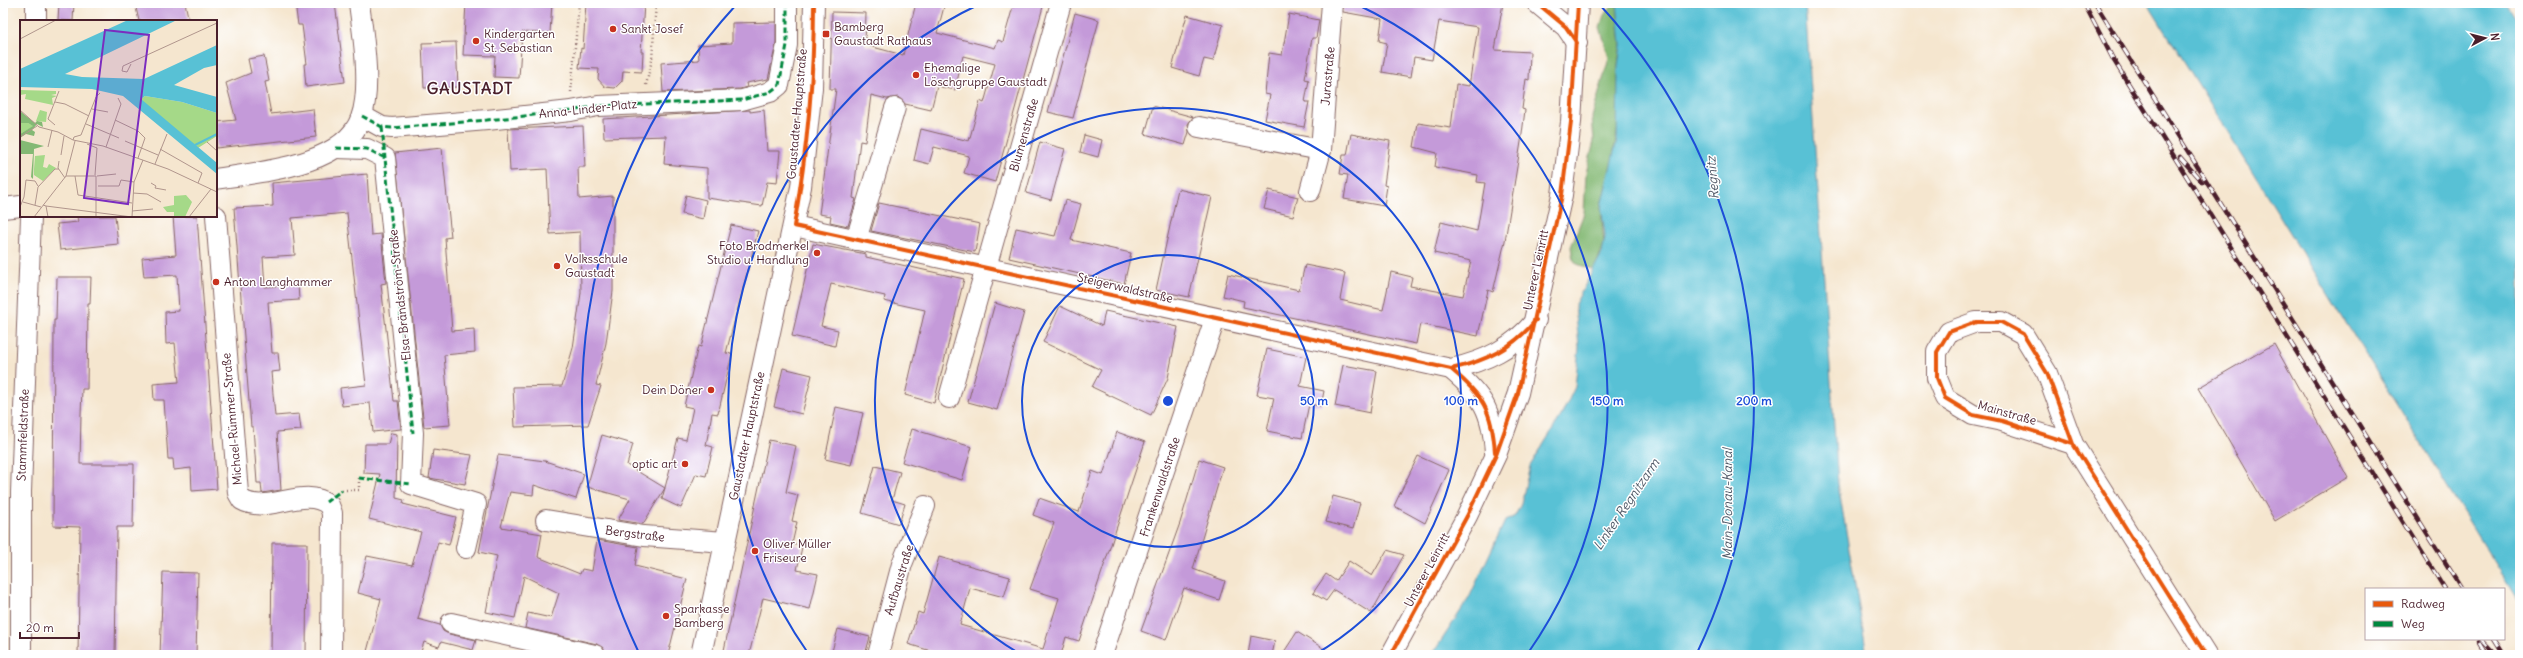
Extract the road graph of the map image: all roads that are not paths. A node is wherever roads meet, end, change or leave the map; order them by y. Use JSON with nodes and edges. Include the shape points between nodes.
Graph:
{"nodes":[{"id":1,"x":36,"y":3,"type":"edge"},
{"id":2,"x":359,"y":3,"type":"edge"},
{"id":3,"x":787,"y":3,"type":"edge"},
{"id":4,"x":814,"y":3,"type":"edge"},
{"id":5,"x":1061,"y":3,"type":"edge"},
{"id":6,"x":1332,"y":3,"type":"edge"},
{"id":7,"x":1537,"y":3,"type":"edge"},
{"id":8,"x":1578,"y":3,"type":"edge"},
{"id":9,"x":36,"y":20,"type":"edge"},
{"id":10,"x":1577,"y":43,"type":"junction"},
{"id":11,"x":895,"y":108,"type":"dead end"},
{"id":12,"x":362,"y":116,"type":"junction"},
{"id":13,"x":382,"y":127,"type":"junction"},
{"id":14,"x":1199,"y":127,"type":"dead end"},
{"id":15,"x":336,"y":148,"type":"junction"},
{"id":16,"x":1321,"y":150,"type":"junction"},
{"id":17,"x":385,"y":158,"type":"junction"},
{"id":18,"x":217,"y":179,"type":"edge"},
{"id":19,"x":1310,"y":191,"type":"dead end"},
{"id":20,"x":20,"y":206,"type":"edge"},
{"id":21,"x":3,"y":208,"type":"edge"},
{"id":22,"x":31,"y":217,"type":"edge"},
{"id":23,"x":216,"y":217,"type":"edge"},
{"id":24,"x":794,"y":226,"type":"junction"},
{"id":25,"x":856,"y":240,"type":"junction"},
{"id":26,"x":986,"y":266,"type":"junction"},
{"id":27,"x":1215,"y":319,"type":"junction"},
{"id":28,"x":1536,"y":320,"type":"junction"},
{"id":29,"x":1451,"y":369,"type":"junction"},
{"id":30,"x":949,"y":398,"type":"dead end"},
{"id":31,"x":2073,"y":444,"type":"junction"},
{"id":32,"x":1496,"y":455,"type":"junction"},
{"id":33,"x":925,"y":506,"type":"dead end"},
{"id":34,"x":546,"y":520,"type":"dead end"},
{"id":35,"x":725,"y":542,"type":"junction"},
{"id":36,"x":466,"y":548,"type":"dead end"},
{"id":37,"x":451,"y":624,"type":"dead end"},
{"id":38,"x":20,"y":655,"type":"edge"},
{"id":39,"x":331,"y":655,"type":"edge"},
{"id":40,"x":595,"y":655,"type":"edge"},
{"id":41,"x":701,"y":655,"type":"edge"},
{"id":42,"x":878,"y":655,"type":"edge"},
{"id":43,"x":1102,"y":655,"type":"edge"},
{"id":44,"x":1391,"y":655,"type":"edge"},
{"id":45,"x":2206,"y":655,"type":"edge"}],
"edges":[{"from":1,"to":9,"type":"street"},
{"from":2,"to":12,"type":"street","via":[[366,93]]},
{"from":3,"to":13,"type":"street","name":"Anna-Linder-Platz","via":[[787,45],[783,70],[779,85],[770,92],[742,100],[598,106],[480,121]]},
{"from":4,"to":24,"type":"street","name":"Gaustadter Hauptstraße","via":[[810,99],[801,187]]},
{"from":5,"to":26,"type":"street","name":"Blumenstraße"},
{"from":6,"to":16,"type":"street","name":"Jurastraße"},
{"from":7,"to":10,"type":"street","via":[[1566,27]]},
{"from":8,"to":10,"type":"street","name":"Unterer Leinritt"},
{"from":10,"to":28,"type":"street","name":"Unterer Leinritt","via":[[1562,195]]},
{"from":11,"to":25,"type":"street"},
{"from":12,"to":13,"type":"street","name":"Anna-Linder-Platz"},
{"from":12,"to":15,"type":"street","via":[[352,134]]},
{"from":13,"to":17,"type":"street","name":"Elsa-Brändström-Straße"},
{"from":14,"to":16,"type":"street"},
{"from":15,"to":17,"type":"street","via":[[367,149]]},
{"from":15,"to":18,"type":"street","via":[[306,161]]},
{"from":16,"to":19,"type":"street","name":"Jurastraße"},
{"from":17,"to":36,"type":"street","name":"Elsa-Brändström-Straße","via":[[413,433],[411,484],[476,504]]},
{"from":20,"to":21,"type":"street"},
{"from":22,"to":38,"type":"street","name":"Stammfeldstraße","via":[[21,492]]},
{"from":23,"to":39,"type":"street","name":"Michael-Rümmer-Straße","via":[[238,493],[242,500],[253,504],[318,499],[329,505],[332,513]]},
{"from":24,"to":25,"type":"street","name":"Steigerwaldstraße"},
{"from":24,"to":35,"type":"street","name":"Gaustadter Hauptstraße"},
{"from":25,"to":26,"type":"street","name":"Steigerwaldstraße"},
{"from":26,"to":27,"type":"street","name":"Steigerwaldstraße"},
{"from":26,"to":30,"type":"street"},
{"from":27,"to":29,"type":"street","name":"Steigerwaldstraße"},
{"from":27,"to":43,"type":"street","name":"Frankenwaldstraße"},
{"from":28,"to":29,"type":"street","name":"Steigerwaldstraße","via":[[1523,335],[1505,349],[1473,364]]},
{"from":28,"to":32,"type":"street","name":"Unterer Leinritt","via":[[1518,394]]},
{"from":29,"to":32,"type":"street","name":"Steigerwaldstraße","via":[[1477,392],[1484,403],[1494,433]]},
{"from":31,"to":31,"type":"street","name":"Mainstraße","via":[[2047,373],[2024,334],[2001,322],[1976,322],[1949,332],[1937,352],[1937,378],[1945,398],[1973,415],[2002,421]]},
{"from":31,"to":45,"type":"street","name":"Mainstraße"},
{"from":32,"to":44,"type":"street","name":"Unterer Leinritt","via":[[1436,576]]},
{"from":33,"to":42,"type":"street","name":"Aufbaustraße","via":[[902,564]]},
{"from":34,"to":35,"type":"street","name":"Bergstraße","via":[[644,536]]},
{"from":35,"to":41,"type":"street","name":"Gaustadter Hauptstraße"},
{"from":37,"to":40,"type":"street"}]}
